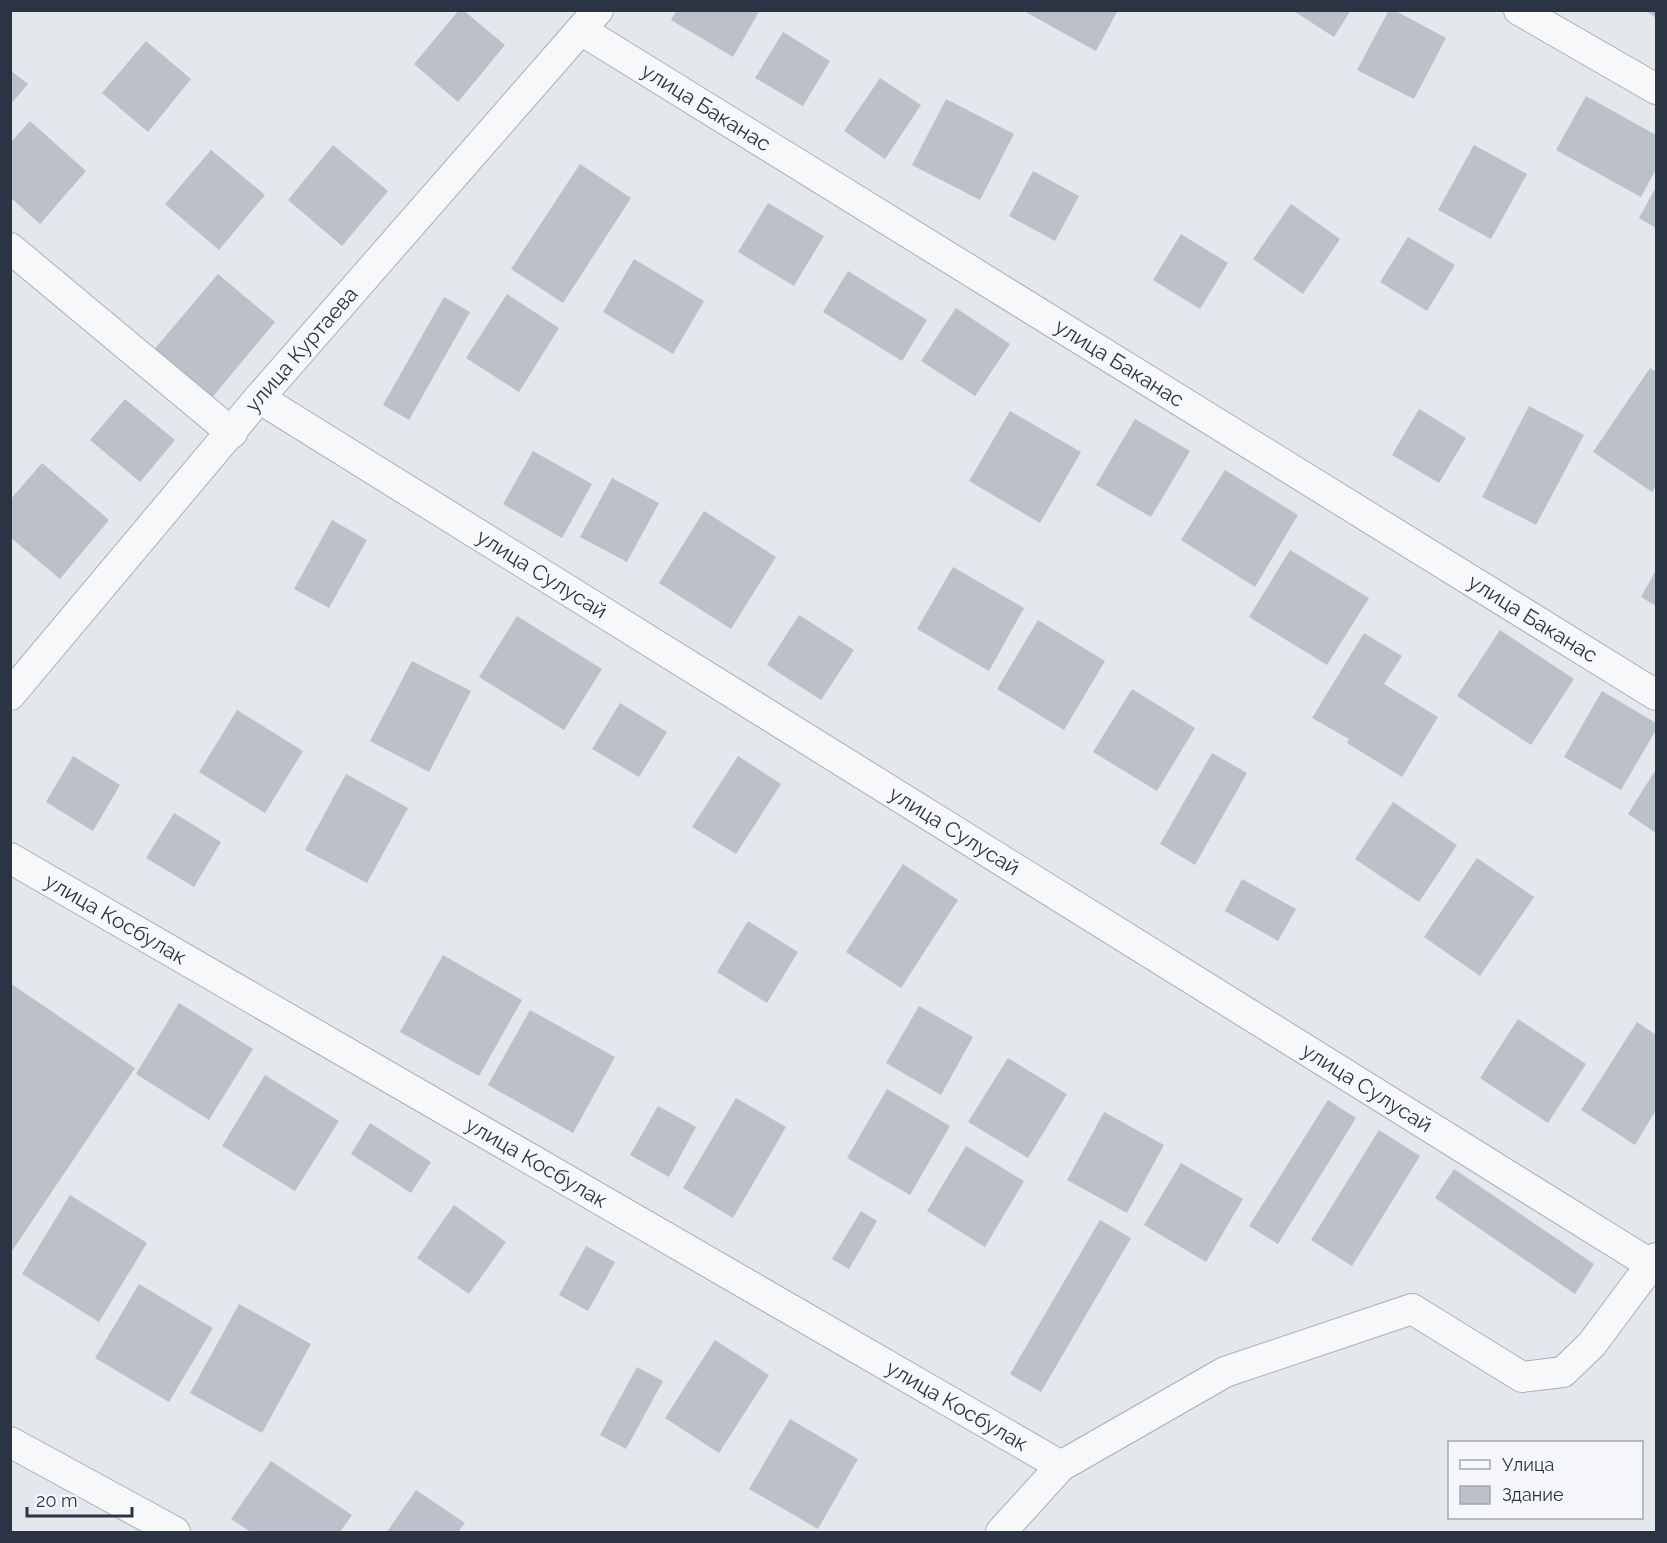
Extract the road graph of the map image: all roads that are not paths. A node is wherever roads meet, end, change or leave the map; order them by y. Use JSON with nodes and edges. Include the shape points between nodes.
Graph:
{"nodes":[{"id":1,"x":1519,"y":10,"type":"edge"},
{"id":2,"x":590,"y":20,"type":"edge"},
{"id":3,"x":1656,"y":89,"type":"edge"},
{"id":4,"x":10,"y":248,"type":"edge"},
{"id":5,"x":259,"y":398,"type":"junction"},
{"id":6,"x":232,"y":433,"type":"junction"},
{"id":7,"x":10,"y":694,"type":"edge"},
{"id":8,"x":1656,"y":695,"type":"edge"},
{"id":9,"x":10,"y":858,"type":"edge"},
{"id":10,"x":1653,"y":1261,"type":"edge"},
{"id":11,"x":10,"y":1442,"type":"edge"},
{"id":12,"x":1061,"y":1466,"type":"junction"},
{"id":13,"x":174,"y":1533,"type":"edge"},
{"id":14,"x":1001,"y":1533,"type":"edge"}],
"edges":[{"from":1,"to":3,"type":"street"},
{"from":2,"to":5,"type":"street","name":"улица Куртаева"},
{"from":2,"to":8,"type":"street","name":"улица Баканас"},
{"from":4,"to":6,"type":"street"},
{"from":5,"to":6,"type":"street","name":"улица Куртаева"},
{"from":5,"to":10,"type":"street","name":"улица Сулусай"},
{"from":6,"to":7,"type":"street","name":"улица Куртаева"},
{"from":9,"to":12,"type":"street","name":"улица Косбулак"},
{"from":10,"to":12,"type":"street","via":[[1592,1344],[1563,1372],[1522,1377],[1412,1309],[1225,1372]]},
{"from":11,"to":13,"type":"street"},
{"from":12,"to":14,"type":"street"}]}
